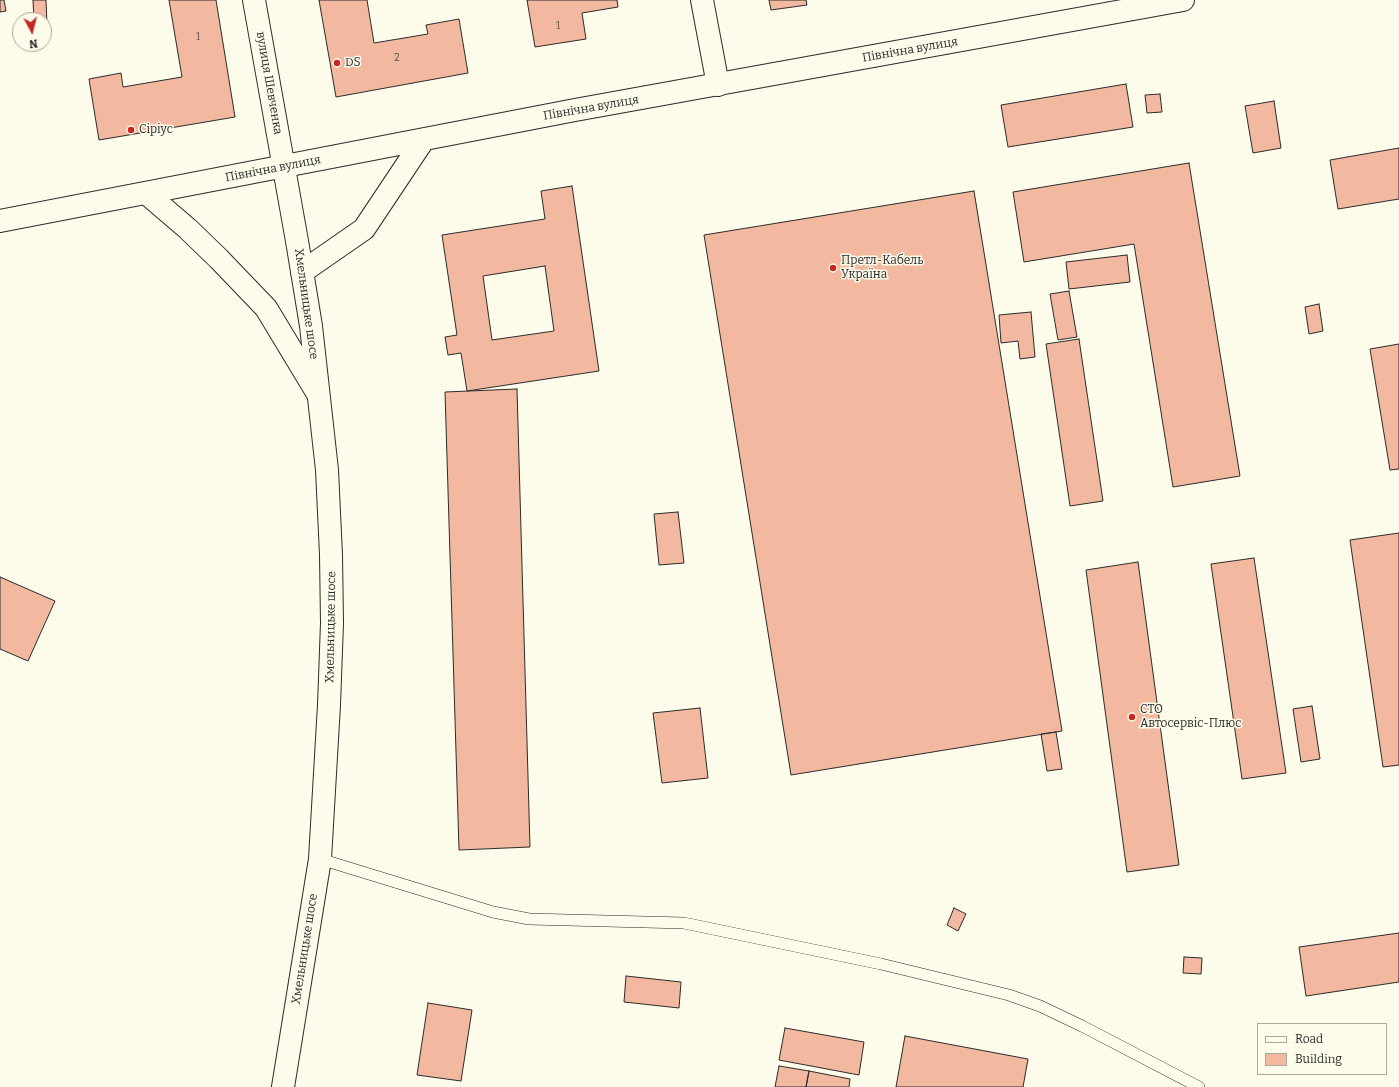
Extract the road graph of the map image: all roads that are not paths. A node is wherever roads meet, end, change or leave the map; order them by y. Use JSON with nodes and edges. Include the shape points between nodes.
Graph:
{"nodes":[{"id":1,"x":254,"y":0,"type":"edge"},
{"id":2,"x":702,"y":0,"type":"edge"},
{"id":3,"x":1183,"y":0,"type":"edge"},
{"id":4,"x":718,"y":85,"type":"junction"},
{"id":5,"x":424,"y":140,"type":"junction"},
{"id":6,"x":284,"y":166,"type":"junction"},
{"id":7,"x":146,"y":193,"type":"junction"},
{"id":8,"x":0,"y":221,"type":"edge"},
{"id":9,"x":302,"y":272,"type":"junction"},
{"id":10,"x":318,"y":394,"type":"junction"},
{"id":11,"x":320,"y":859,"type":"junction"},
{"id":12,"x":283,"y":1087,"type":"edge"},
{"id":13,"x":1199,"y":1087,"type":"edge"}],
"edges":[{"from":1,"to":6,"type":"main road","name":"вулиця Шевченка"},
{"from":2,"to":4,"type":"main road"},
{"from":3,"to":4,"type":"main road","name":"Північна вулиця"},
{"from":4,"to":5,"type":"main road","name":"Північна вулиця"},
{"from":5,"to":6,"type":"main road","name":"Північна вулиця"},
{"from":5,"to":9,"type":"main road","via":[[364,229]]},
{"from":6,"to":7,"type":"main road","name":"Північна вулиця"},
{"from":6,"to":9,"type":"main road","name":"Хмельницьке шосе"},
{"from":7,"to":8,"type":"main road","name":"Північна вулиця"},
{"from":7,"to":10,"type":"main road","via":[[188,229],[266,308]]},
{"from":9,"to":10,"type":"main road","name":"Хмельницьке шосе"},
{"from":10,"to":11,"type":"main road","name":"Хмельницьке шосе","via":[[327,470],[332,623]]},
{"from":11,"to":12,"type":"main road","name":"Хмельницьке шосе"},
{"from":11,"to":13,"type":"lane","via":[[493,912],[529,919],[684,922],[881,964],[1009,995],[1082,1026]]}]}
